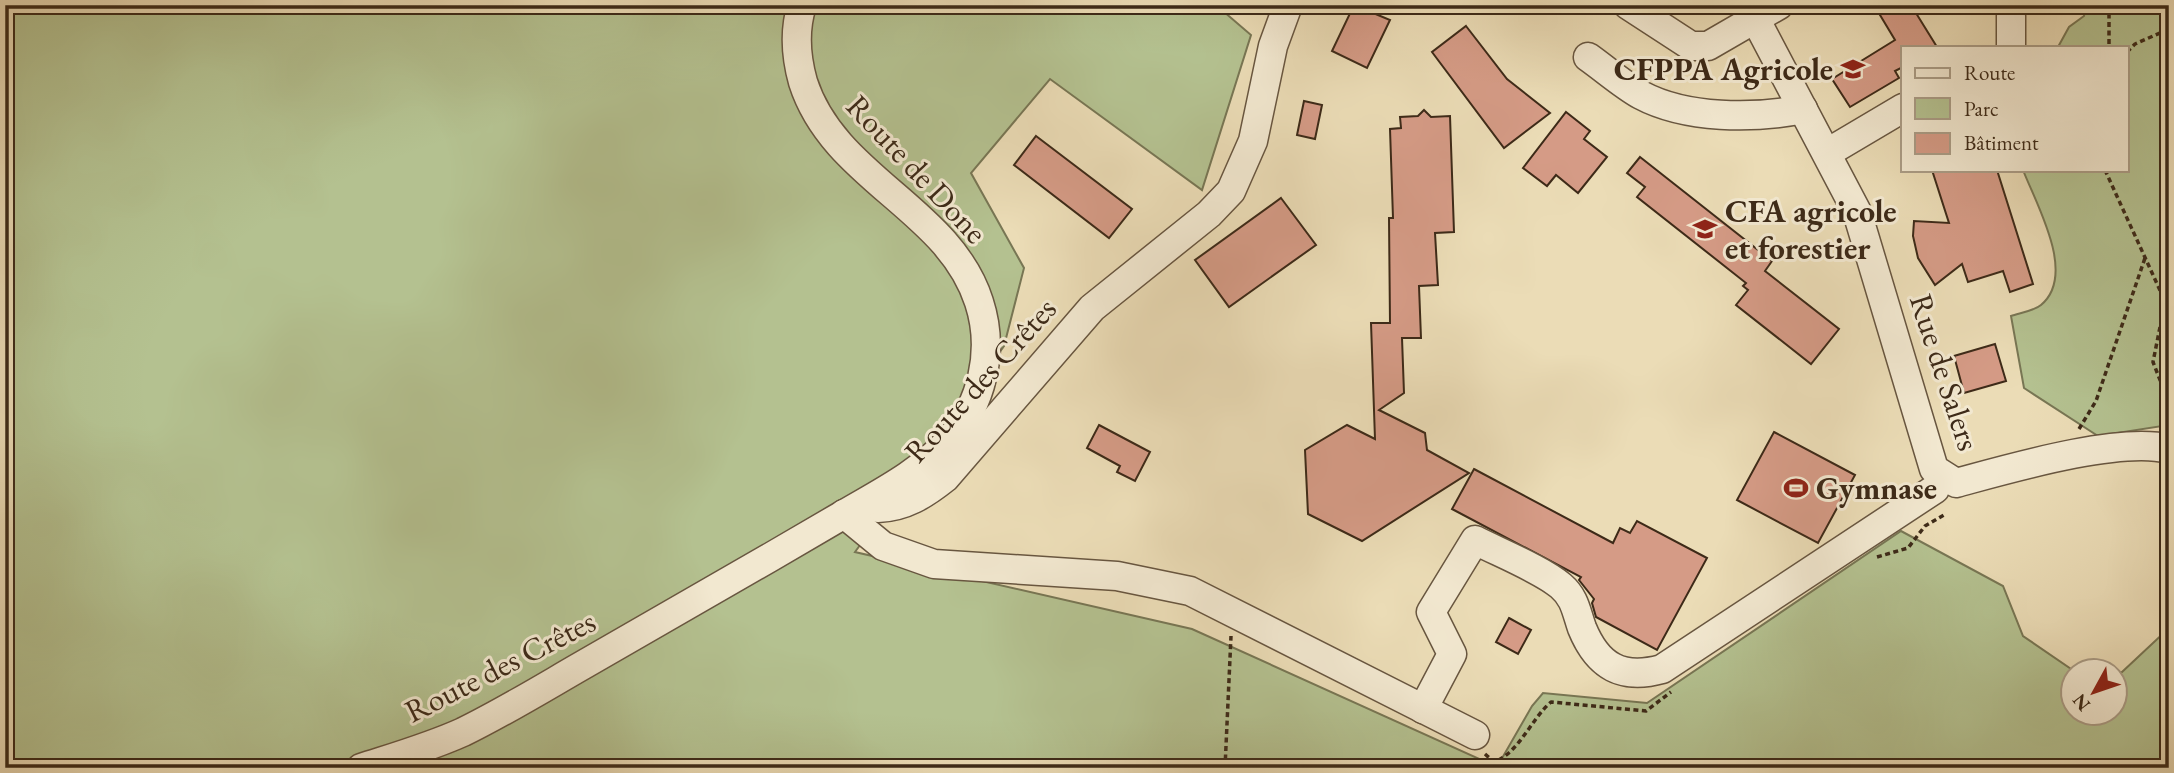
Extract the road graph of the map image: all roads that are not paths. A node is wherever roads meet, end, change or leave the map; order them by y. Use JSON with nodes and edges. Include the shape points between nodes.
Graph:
{"nodes":[{"id":1,"x":802,"y":5,"type":"edge"},
{"id":2,"x":1288,"y":5,"type":"edge"},
{"id":3,"x":1628,"y":5,"type":"edge"},
{"id":4,"x":1761,"y":10,"type":"edge"},
{"id":5,"x":2011,"y":16,"type":"dead end"},
{"id":6,"x":2011,"y":46,"type":"edge"},
{"id":7,"x":1588,"y":57,"type":"dead end"},
{"id":8,"x":1803,"y":109,"type":"junction"},
{"id":9,"x":1901,"y":109,"type":"edge"},
{"id":10,"x":1826,"y":153,"type":"junction"},
{"id":11,"x":2169,"y":449,"type":"edge"},
{"id":12,"x":1935,"y":489,"type":"dead end"},
{"id":13,"x":870,"y":500,"type":"junction"},
{"id":14,"x":844,"y":514,"type":"junction"},
{"id":15,"x":1423,"y":709,"type":"junction"},
{"id":16,"x":1475,"y":735,"type":"dead end"},
{"id":17,"x":361,"y":768,"type":"edge"}],
"edges":[{"from":1,"to":13,"type":"street","name":"Route de Done","via":[[799,69],[820,119],[856,164],[948,247],[972,284],[984,320],[986,346],[980,387],[964,422],[930,459]]},
{"from":2,"to":13,"type":"street","name":"Route des Crêtes","via":[[1273,46],[1253,141],[1231,191],[1092,308],[945,478],[924,495],[891,508],[878,508]]},
{"from":3,"to":4,"type":"street","via":[[1691,46],[1708,46]]},
{"from":4,"to":8,"type":"street","name":"Rue de Salers"},
{"from":5,"to":6,"type":"street"},
{"from":7,"to":8,"type":"street","via":[[1641,95],[1671,107],[1765,115]]},
{"from":8,"to":10,"type":"street","name":"Rue de Salers"},
{"from":9,"to":10,"type":"street"},
{"from":10,"to":11,"type":"street","name":"Rue de Salers","via":[[1857,212],[1934,469],[1956,483],[2061,457],[2143,444]]},
{"from":12,"to":15,"type":"street","via":[[1661,669],[1638,675],[1612,668],[1594,650],[1573,598],[1559,583],[1475,540],[1431,612],[1452,654]]},
{"from":13,"to":14,"type":"street","name":"Route des Crêtes"},
{"from":14,"to":15,"type":"street","via":[[883,546],[934,564],[1116,576],[1190,591]]},
{"from":14,"to":17,"type":"street","name":"Route des Crêtes","via":[[495,715],[429,746]]},
{"from":15,"to":16,"type":"street"}]}
